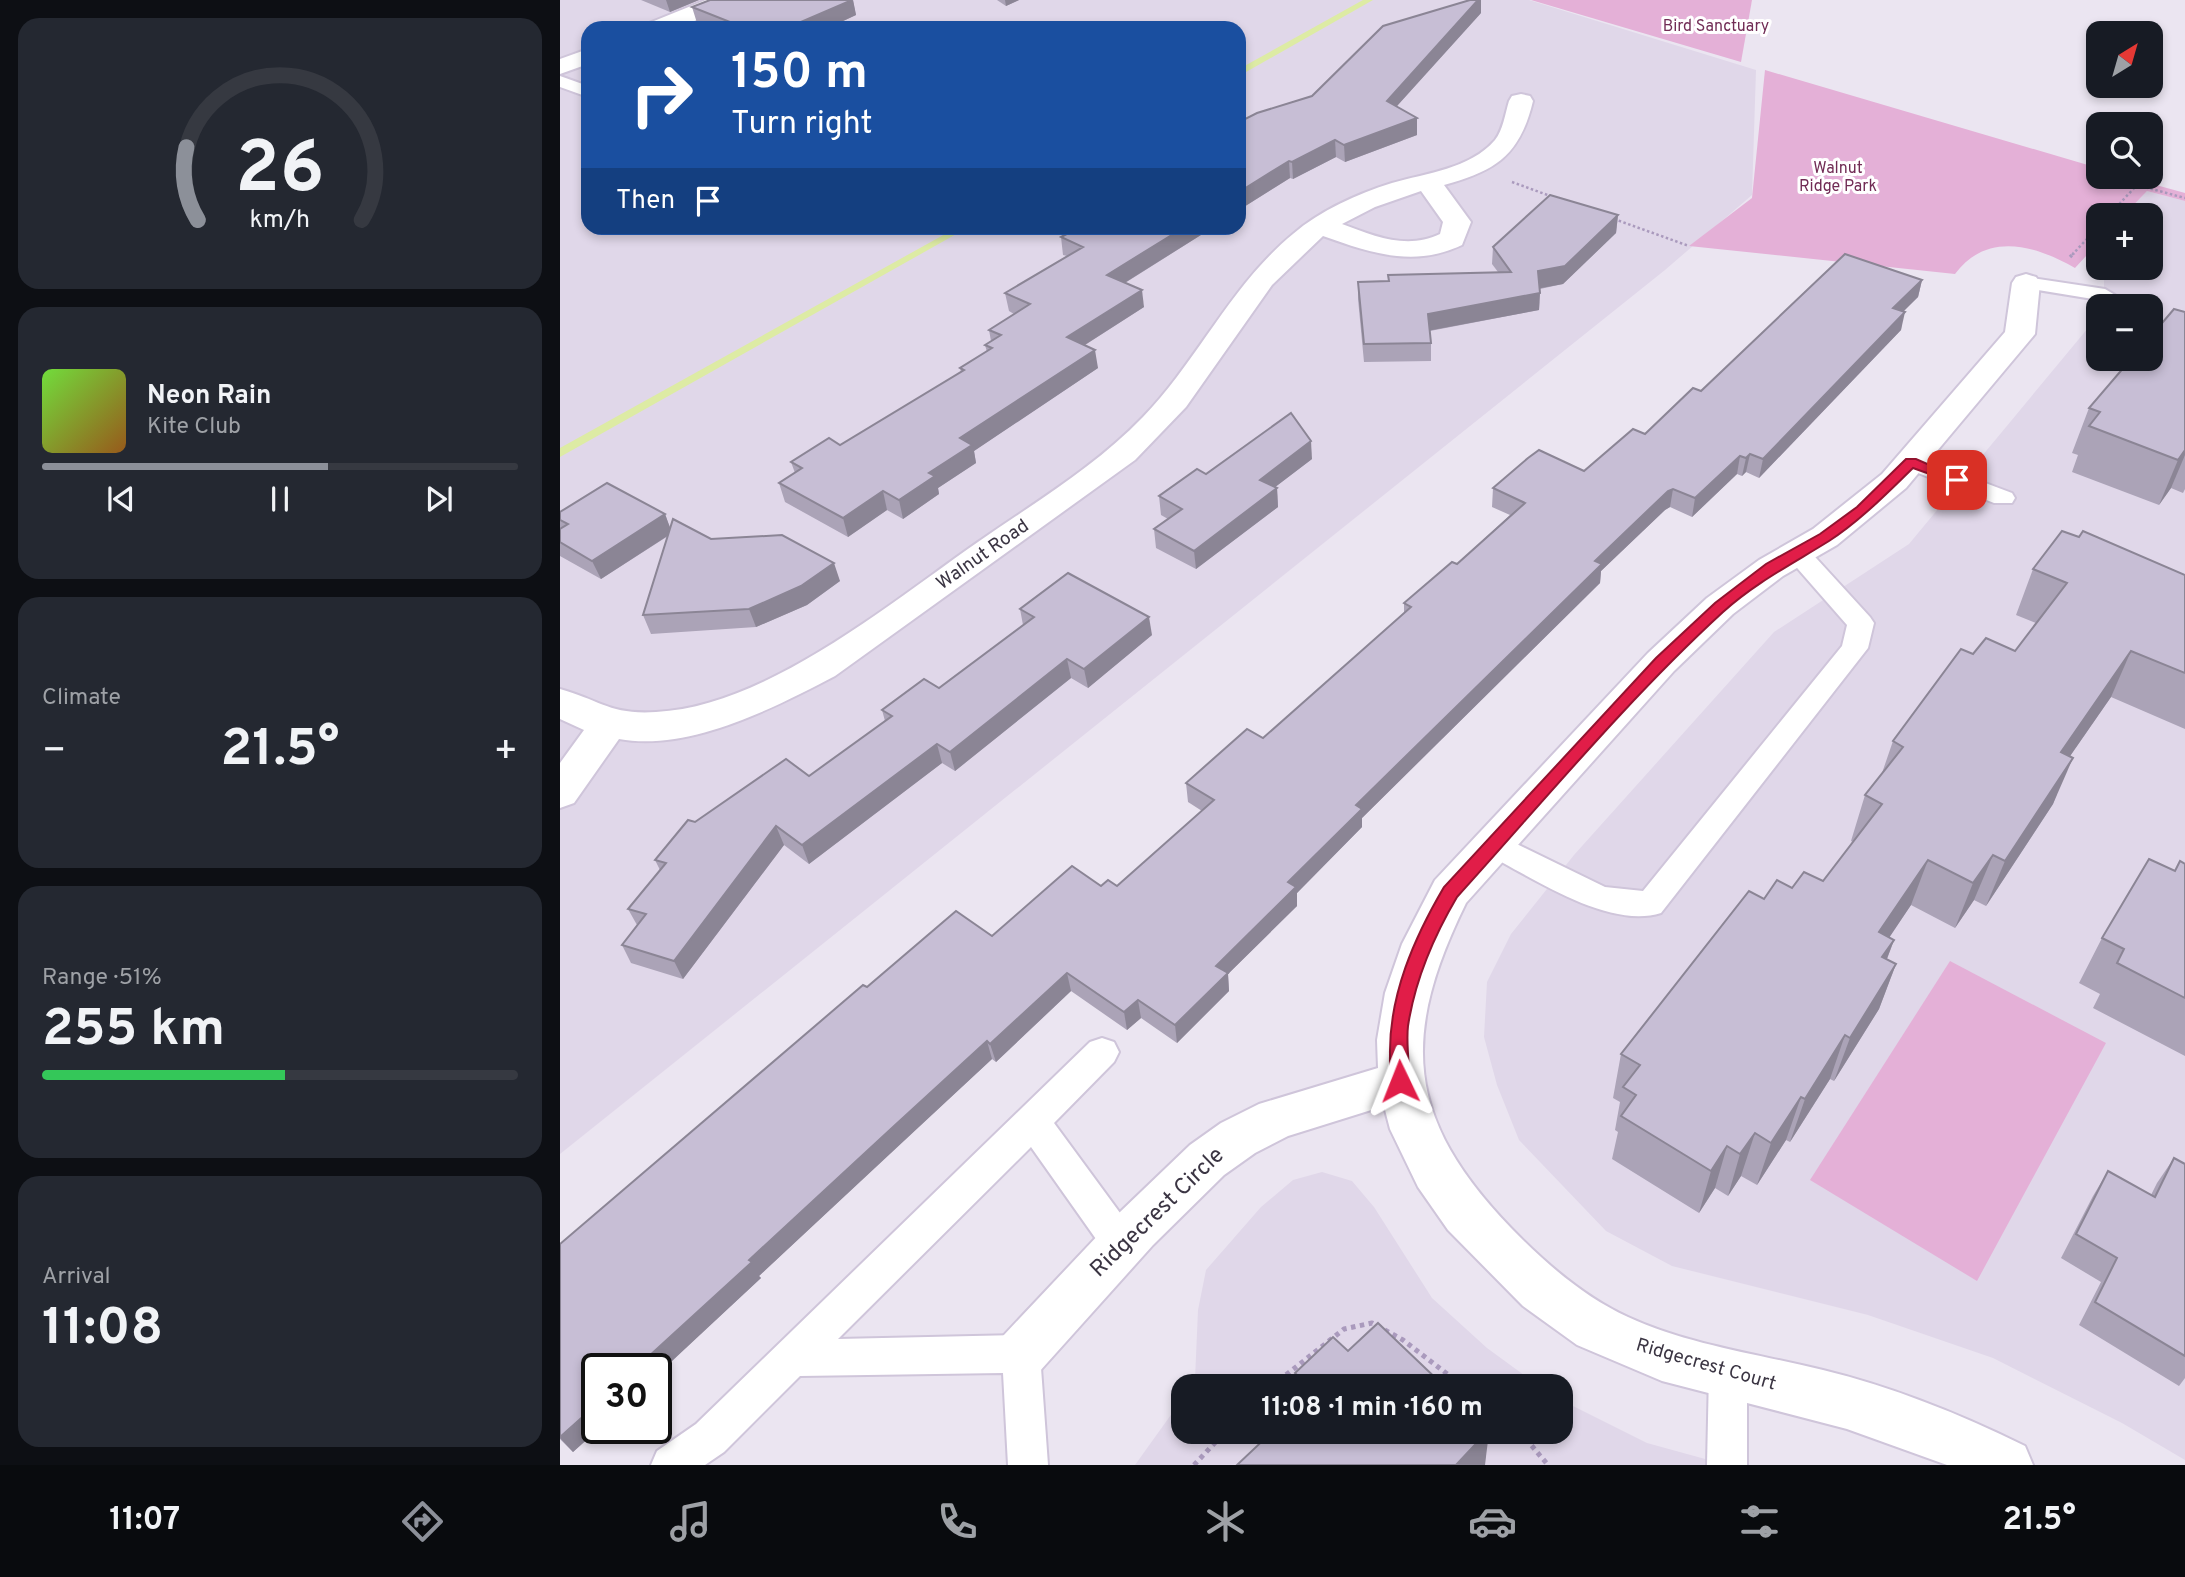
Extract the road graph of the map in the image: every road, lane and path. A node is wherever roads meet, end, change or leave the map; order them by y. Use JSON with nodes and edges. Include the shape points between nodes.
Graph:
{"nodes":[{"id":1,"x":726,"y":0,"type":"edge"},
{"id":2,"x":674,"y":21,"type":"edge"},
{"id":3,"x":581,"y":59,"type":"edge"},
{"id":4,"x":560,"y":67,"type":"edge"},
{"id":5,"x":560,"y":81,"type":"edge"},
{"id":6,"x":581,"y":89,"type":"edge"},
{"id":7,"x":1521,"y":101,"type":"dead end"},
{"id":8,"x":1472,"y":167,"type":"junction"},
{"id":9,"x":1428,"y":182,"type":"junction"},
{"id":10,"x":2185,"y":198,"type":"edge"},
{"id":11,"x":1561,"y":200,"type":"edge"},
{"id":12,"x":2120,"y":203,"type":"edge"},
{"id":13,"x":1612,"y":218,"type":"edge"},
{"id":14,"x":1320,"y":226,"type":"junction"},
{"id":15,"x":1689,"y":246,"type":"dead end"},
{"id":16,"x":2026,"y":283,"type":"joint"},
{"id":17,"x":2098,"y":294,"type":"edge"},
{"id":18,"x":1911,"y":462,"type":"junction"},
{"id":19,"x":2003,"y":498,"type":"dead end"},
{"id":20,"x":1797,"y":553,"type":"junction"},
{"id":21,"x":560,"y":702,"type":"edge"},
{"id":22,"x":610,"y":723,"type":"junction"},
{"id":23,"x":560,"y":793,"type":"edge"},
{"id":24,"x":1494,"y":844,"type":"junction"},
{"id":25,"x":1102,"y":1052,"type":"dead end"},
{"id":26,"x":1400,"y":1081,"type":"junction"},
{"id":27,"x":1033,"y":1122,"type":"junction"},
{"id":28,"x":1121,"y":1244,"type":"junction"},
{"id":29,"x":1021,"y":1354,"type":"junction"},
{"id":30,"x":792,"y":1358,"type":"junction"},
{"id":31,"x":1728,"y":1373,"type":"junction"},
{"id":32,"x":1287,"y":1374,"type":"edge"},
{"id":33,"x":1447,"y":1374,"type":"edge"},
{"id":34,"x":1214,"y":1444,"type":"edge"},
{"id":35,"x":1530,"y":1444,"type":"edge"},
{"id":36,"x":671,"y":1465,"type":"edge"},
{"id":37,"x":1028,"y":1465,"type":"edge"},
{"id":38,"x":1194,"y":1465,"type":"edge"},
{"id":39,"x":1548,"y":1465,"type":"edge"},
{"id":40,"x":1727,"y":1465,"type":"edge"},
{"id":41,"x":2006,"y":1465,"type":"edge"}],
"edges":[{"from":1,"to":2,"type":"street"},
{"from":3,"to":4,"type":"street"},
{"from":5,"to":6,"type":"lane"},
{"from":7,"to":8,"type":"street","name":"Walnut Road","via":[[1505,144]]},
{"from":8,"to":9,"type":"street","name":"Walnut Road"},
{"from":8,"to":11,"type":"path"},
{"from":9,"to":14,"type":"street","name":"Walnut Road","via":[[1360,203]]},
{"from":9,"to":14,"type":"street","via":[[1457,222],[1452,239],[1441,246],[1401,251]]},
{"from":10,"to":12,"type":"path","via":[[2137,185]]},
{"from":13,"to":15,"type":"path"},
{"from":14,"to":22,"type":"street","name":"Walnut Road","via":[[1282,256],[1256,286],[1205,362],[1155,423],[1072,492],[891,620],[822,667],[733,708],[645,727]]},
{"from":16,"to":17,"type":"lane"},
{"from":16,"to":18,"type":"street","name":"Ridgecrest Court","via":[[2020,334]]},
{"from":18,"to":19,"type":"lane"},
{"from":18,"to":20,"type":"street","name":"Ridgecrest Court","via":[[1862,510]]},
{"from":20,"to":24,"type":"street","name":"Ridgecrest Court","via":[[1720,606],[1671,652]]},
{"from":20,"to":24,"type":"lane","via":[[1861,623],[1855,648],[1650,904],[1600,898]]},
{"from":21,"to":22,"type":"street","name":"Walnut Road"},
{"from":22,"to":23,"type":"street"},
{"from":24,"to":26,"type":"street","name":"Ridgecrest Court","via":[[1450,892],[1430,927],[1399,1027]]},
{"from":25,"to":27,"type":"lane"},
{"from":26,"to":28,"type":"street","name":"Ridgecrest Circle","via":[[1276,1119],[1238,1138],[1207,1160]]},
{"from":26,"to":31,"type":"street","name":"Ridgecrest Court","via":[[1410,1124],[1472,1225],[1553,1300],[1608,1335],[1667,1358]]},
{"from":27,"to":28,"type":"lane"},
{"from":27,"to":30,"type":"lane"},
{"from":28,"to":29,"type":"street","name":"Ridgecrest Circle"},
{"from":29,"to":30,"type":"lane"},
{"from":29,"to":37,"type":"lane"},
{"from":30,"to":36,"type":"lane","via":[[710,1438]]},
{"from":31,"to":40,"type":"lane"},
{"from":31,"to":41,"type":"street","name":"Ridgecrest Court","via":[[1897,1419],[1951,1437]]},
{"from":32,"to":33,"type":"path","via":[[1344,1329],[1372,1323]]},
{"from":34,"to":38,"type":"path"},
{"from":35,"to":39,"type":"path"}]}
